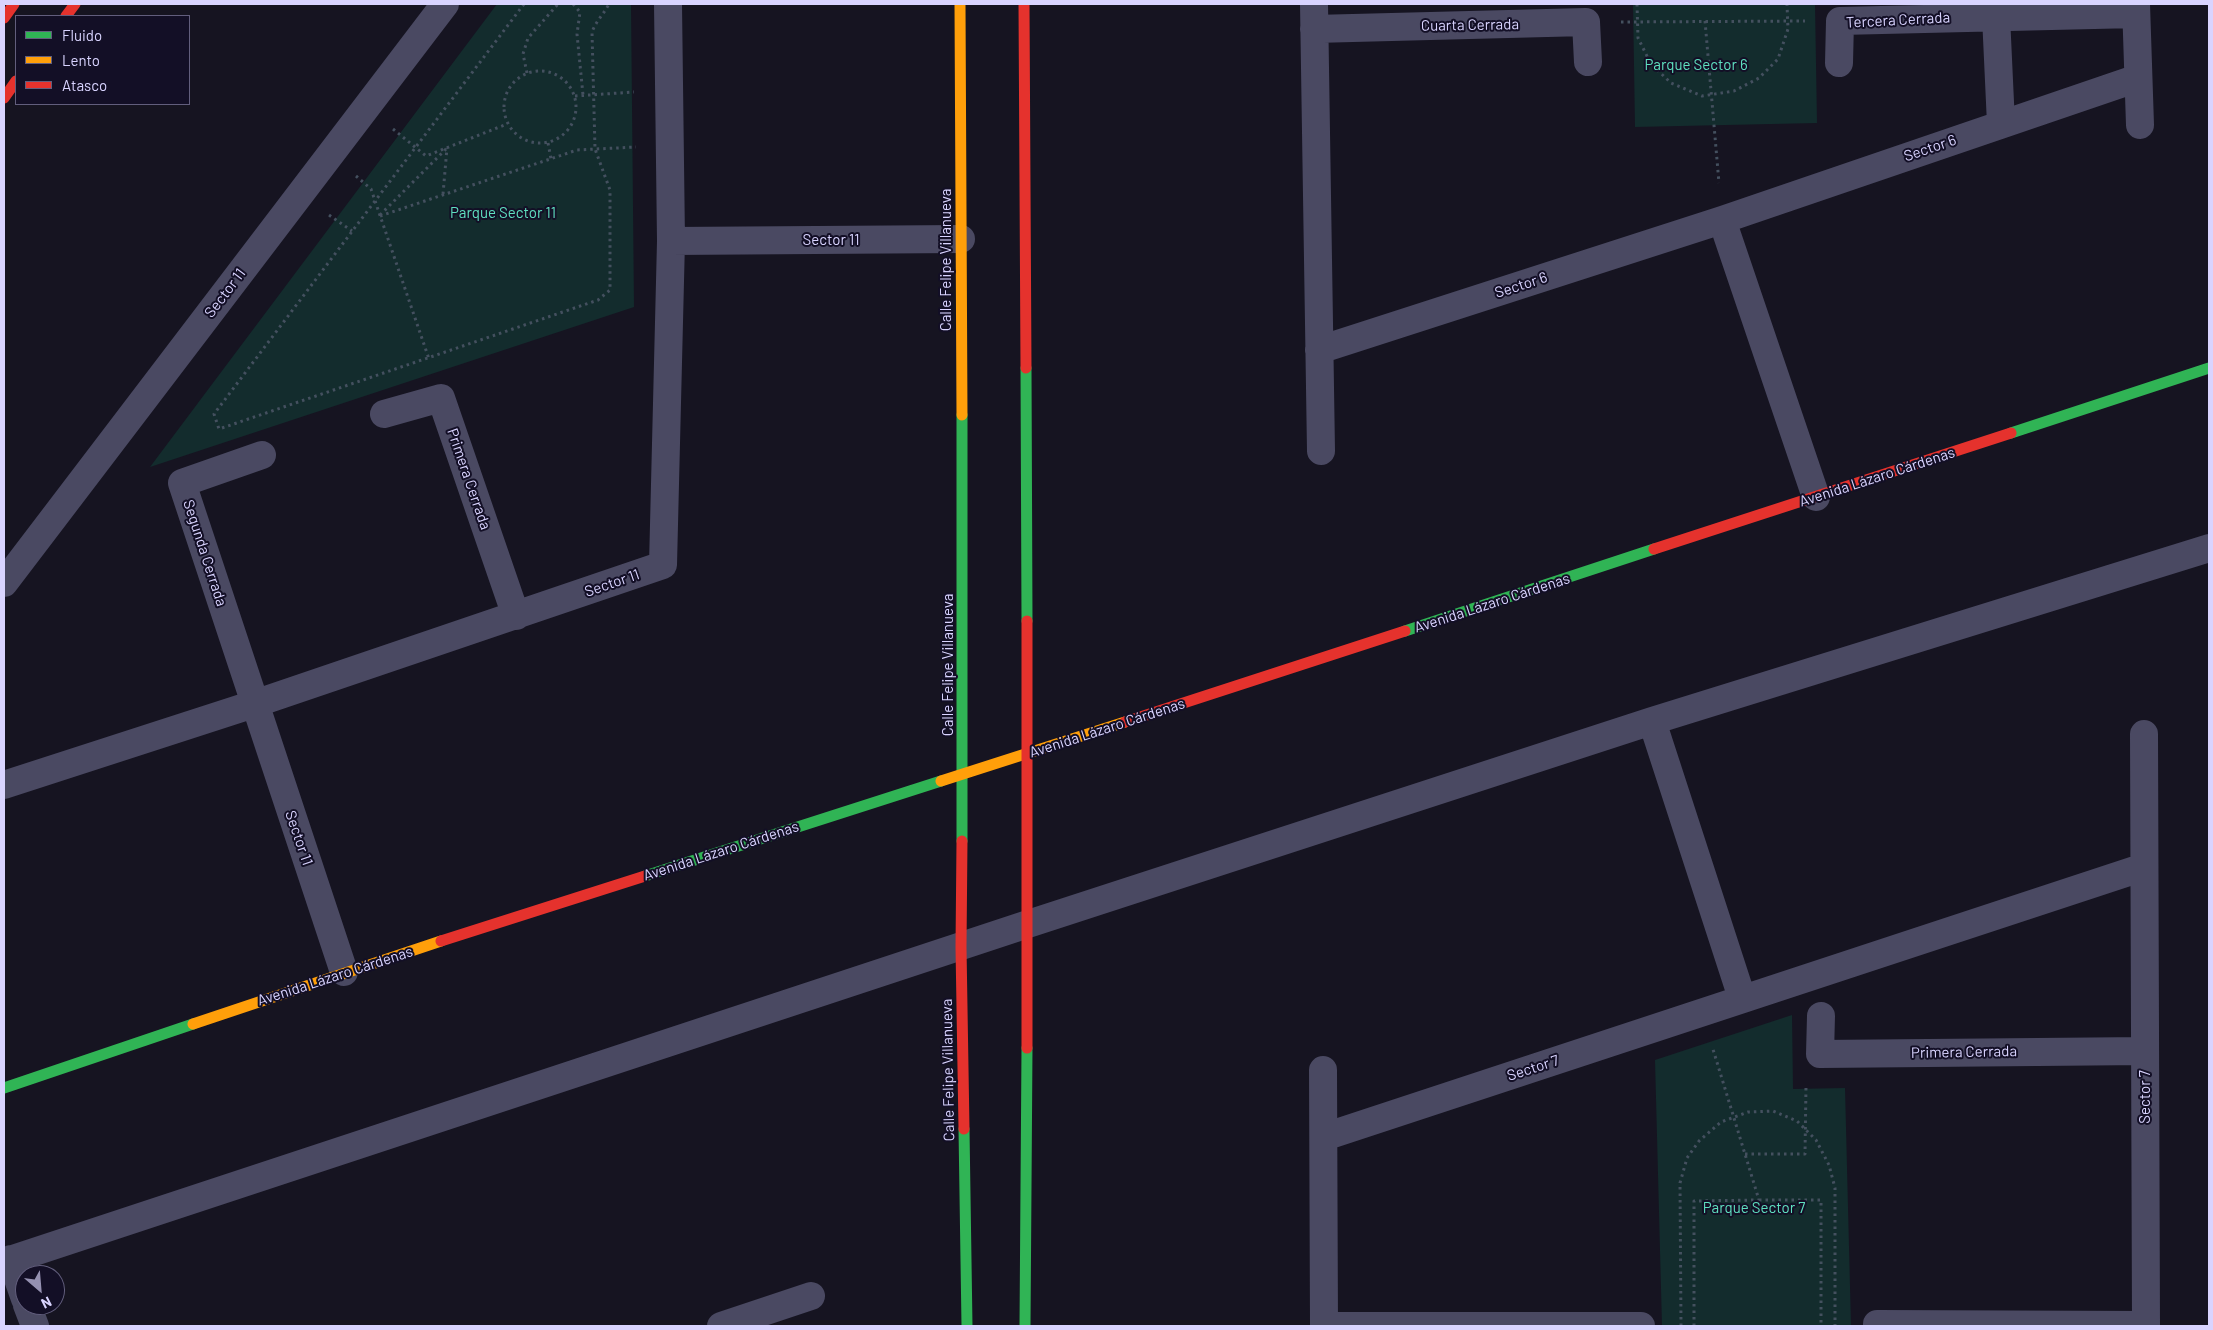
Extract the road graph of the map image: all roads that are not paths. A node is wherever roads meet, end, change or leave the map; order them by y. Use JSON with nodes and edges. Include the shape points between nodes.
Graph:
{"nodes":[{"id":1,"x":14,"y":4,"type":"edge"},
{"id":2,"x":75,"y":4,"type":"edge"},
{"id":3,"x":445,"y":4,"type":"edge"},
{"id":4,"x":668,"y":4,"type":"edge"},
{"id":5,"x":960,"y":4,"type":"edge"},
{"id":6,"x":1024,"y":4,"type":"edge"},
{"id":7,"x":2136,"y":9,"type":"edge"},
{"id":8,"x":67,"y":15,"type":"edge"},
{"id":9,"x":1314,"y":16,"type":"edge"},
{"id":10,"x":1996,"y":16,"type":"junction"},
{"id":11,"x":4,"y":18,"type":"edge"},
{"id":12,"x":1588,"y":62,"type":"dead end"},
{"id":13,"x":1839,"y":63,"type":"dead end"},
{"id":14,"x":2138,"y":78,"type":"junction"},
{"id":15,"x":15,"y":82,"type":"edge"},
{"id":16,"x":4,"y":98,"type":"edge"},
{"id":17,"x":2001,"y":124,"type":"junction"},
{"id":18,"x":2140,"y":125,"type":"dead end"},
{"id":19,"x":1722,"y":220,"type":"junction"},
{"id":20,"x":961,"y":240,"type":"junction"},
{"id":21,"x":671,"y":241,"type":"junction"},
{"id":22,"x":1320,"y":350,"type":"junction"},
{"id":23,"x":2209,"y":368,"type":"edge"},
{"id":24,"x":384,"y":414,"type":"dead end"},
{"id":25,"x":1321,"y":450,"type":"dead end"},
{"id":26,"x":262,"y":455,"type":"dead end"},
{"id":27,"x":1816,"y":497,"type":"junction"},
{"id":28,"x":2209,"y":548,"type":"edge"},
{"id":29,"x":4,"y":582,"type":"edge"},
{"id":30,"x":516,"y":616,"type":"junction"},
{"id":31,"x":254,"y":704,"type":"junction"},
{"id":32,"x":1652,"y":721,"type":"junction"},
{"id":33,"x":2144,"y":734,"type":"dead end"},
{"id":34,"x":1028,"y":754,"type":"junction"},
{"id":35,"x":963,"y":774,"type":"junction"},
{"id":36,"x":4,"y":785,"type":"edge"},
{"id":37,"x":2144,"y":867,"type":"junction"},
{"id":38,"x":1028,"y":924,"type":"junction"},
{"id":39,"x":961,"y":947,"type":"junction"},
{"id":40,"x":344,"y":972,"type":"junction"},
{"id":41,"x":1742,"y":998,"type":"junction"},
{"id":42,"x":1820,"y":1016,"type":"dead end"},
{"id":43,"x":2145,"y":1051,"type":"junction"},
{"id":44,"x":1323,"y":1070,"type":"dead end"},
{"id":45,"x":4,"y":1088,"type":"edge"},
{"id":46,"x":1324,"y":1137,"type":"junction"},
{"id":47,"x":7,"y":1260,"type":"edge"},
{"id":48,"x":15,"y":1277,"type":"edge"},
{"id":49,"x":811,"y":1296,"type":"dead end"},
{"id":50,"x":722,"y":1326,"type":"edge"},
{"id":51,"x":967,"y":1326,"type":"edge"},
{"id":52,"x":1025,"y":1326,"type":"edge"},
{"id":53,"x":1324,"y":1326,"type":"edge"},
{"id":54,"x":1641,"y":1326,"type":"edge"},
{"id":55,"x":1877,"y":1326,"type":"edge"},
{"id":56,"x":2146,"y":1326,"type":"edge"}],
"edges":[{"from":1,"to":11,"type":"main road"},
{"from":2,"to":8,"type":"main road"},
{"from":3,"to":29,"type":"street","name":"Sector 11"},
{"from":4,"to":21,"type":"street","name":"Sector 11"},
{"from":5,"to":20,"type":"main road","name":"Calle Felipe Villanueva"},
{"from":6,"to":34,"type":"main road"},
{"from":7,"to":10,"type":"street","name":"Tercera Cerrada"},
{"from":7,"to":14,"type":"street"},
{"from":9,"to":12,"type":"street","name":"Cuarta Cerrada","via":[[1586,22]]},
{"from":9,"to":22,"type":"street"},
{"from":10,"to":13,"type":"street","name":"Tercera Cerrada","via":[[1840,21]]},
{"from":10,"to":17,"type":"street"},
{"from":14,"to":17,"type":"street","name":"Sector 6"},
{"from":14,"to":18,"type":"street"},
{"from":15,"to":16,"type":"main road"},
{"from":17,"to":19,"type":"street","name":"Sector 6"},
{"from":19,"to":22,"type":"street","name":"Sector 6"},
{"from":19,"to":27,"type":"street"},
{"from":20,"to":21,"type":"street","name":"Sector 11"},
{"from":20,"to":35,"type":"main road","name":"Calle Felipe Villanueva"},
{"from":21,"to":30,"type":"street","name":"Sector 11","via":[[663,565]]},
{"from":22,"to":25,"type":"street"},
{"from":23,"to":27,"type":"main road","name":"Avenida Lázaro Cárdenas"},
{"from":24,"to":30,"type":"street","name":"Primera Cerrada","via":[[441,398]]},
{"from":26,"to":31,"type":"street","name":"Segunda Cerrada","via":[[182,483]]},
{"from":27,"to":34,"type":"main road","name":"Avenida Lázaro Cárdenas"},
{"from":28,"to":32,"type":"street"},
{"from":30,"to":31,"type":"street","name":"Sector 11"},
{"from":31,"to":36,"type":"street","name":"Sector 11"},
{"from":31,"to":40,"type":"street","name":"Sector 11"},
{"from":32,"to":38,"type":"street"},
{"from":32,"to":41,"type":"street"},
{"from":33,"to":37,"type":"street","name":"Sector 7"},
{"from":34,"to":35,"type":"main road","name":"Avenida Lázaro Cárdenas"},
{"from":34,"to":38,"type":"main road"},
{"from":35,"to":39,"type":"main road","name":"Calle Felipe Villanueva"},
{"from":35,"to":40,"type":"main road","name":"Avenida Lázaro Cárdenas"},
{"from":37,"to":41,"type":"street","name":"Sector 7"},
{"from":37,"to":43,"type":"street","name":"Sector 7"},
{"from":38,"to":39,"type":"street"},
{"from":38,"to":52,"type":"main road"},
{"from":39,"to":47,"type":"street"},
{"from":39,"to":51,"type":"main road","name":"Calle Felipe Villanueva"},
{"from":40,"to":45,"type":"main road","name":"Avenida Lázaro Cárdenas"},
{"from":41,"to":46,"type":"street","name":"Sector 7"},
{"from":42,"to":43,"type":"street","name":"Primera Cerrada","via":[[1820,1054]]},
{"from":43,"to":56,"type":"street","name":"Sector 7"},
{"from":44,"to":46,"type":"street"},
{"from":46,"to":53,"type":"street"},
{"from":47,"to":48,"type":"street"},
{"from":49,"to":50,"type":"street"},
{"from":53,"to":54,"type":"street"},
{"from":55,"to":56,"type":"street"}]}
